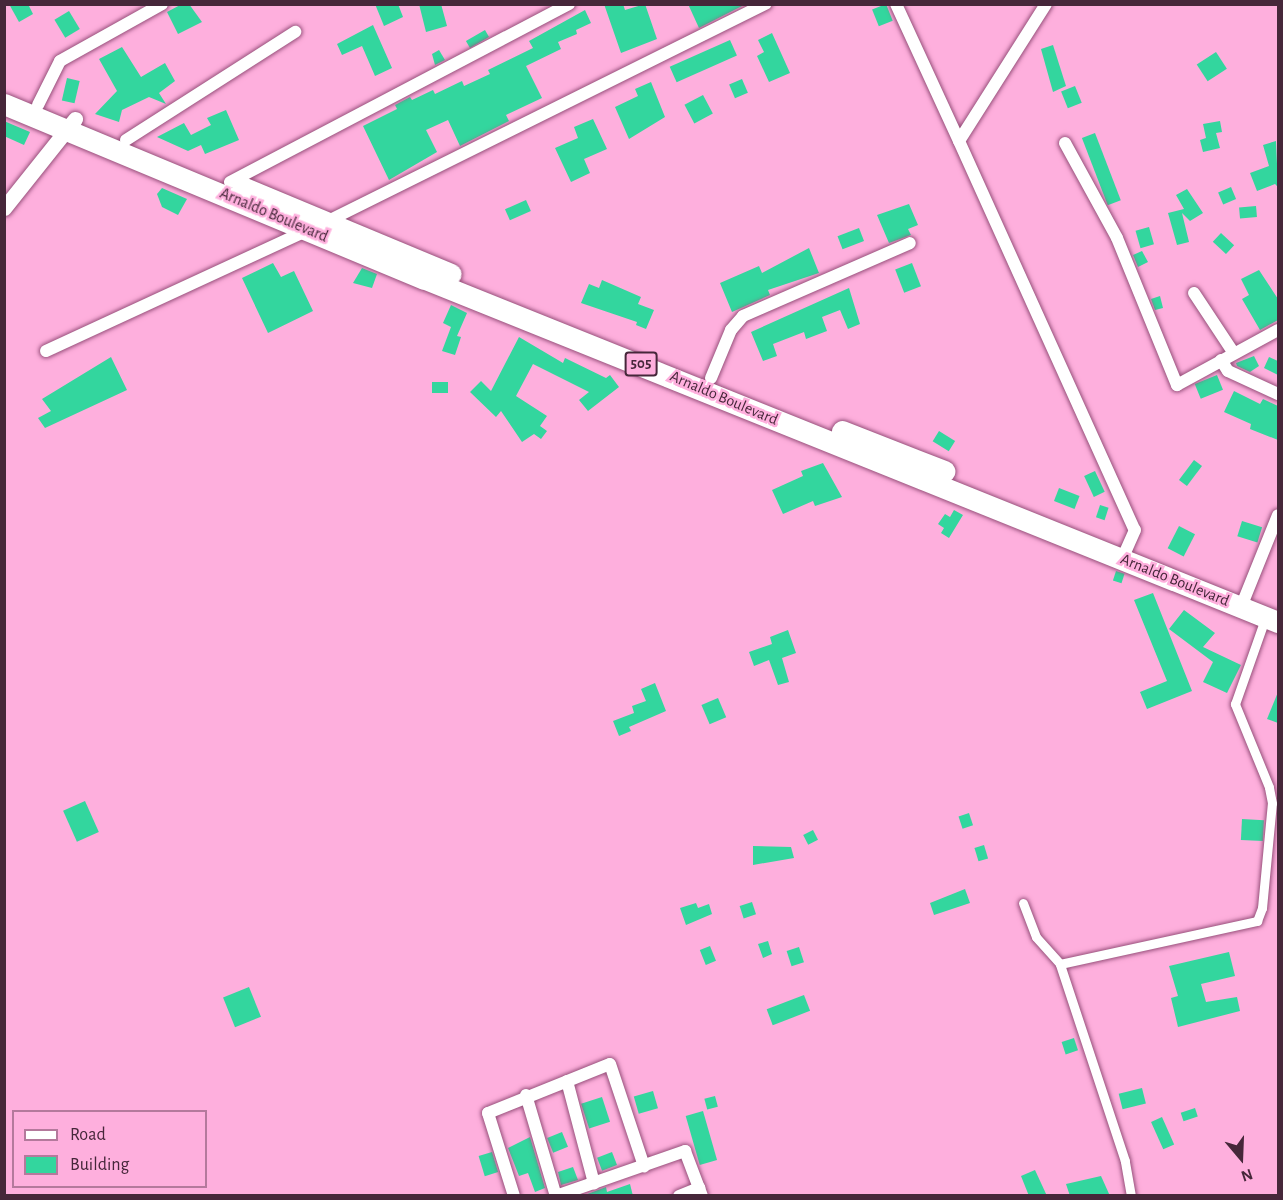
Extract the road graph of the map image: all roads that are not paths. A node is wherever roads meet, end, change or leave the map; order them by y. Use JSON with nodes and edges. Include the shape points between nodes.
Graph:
{"nodes":[{"id":1,"x":162,"y":4,"type":"edge"},
{"id":2,"x":569,"y":4,"type":"edge"},
{"id":3,"x":766,"y":4,"type":"edge"},
{"id":4,"x":896,"y":4,"type":"edge"},
{"id":5,"x":1046,"y":4,"type":"edge"},
{"id":6,"x":552,"y":8,"type":"edge"},
{"id":7,"x":295,"y":32,"type":"dead end"},
{"id":8,"x":4,"y":91,"type":"edge"},
{"id":9,"x":4,"y":104,"type":"edge"},
{"id":10,"x":38,"y":105,"type":"junction"},
{"id":11,"x":71,"y":124,"type":"junction"},
{"id":12,"x":126,"y":141,"type":"junction"},
{"id":13,"x":959,"y":141,"type":"junction"},
{"id":14,"x":1065,"y":143,"type":"dead end"},
{"id":15,"x":192,"y":174,"type":"junction"},
{"id":16,"x":230,"y":182,"type":"junction"},
{"id":17,"x":4,"y":208,"type":"edge"},
{"id":18,"x":328,"y":220,"type":"junction"},
{"id":19,"x":308,"y":230,"type":"junction"},
{"id":20,"x":910,"y":243,"type":"dead end"},
{"id":21,"x":426,"y":272,"type":"junction"},
{"id":22,"x":1194,"y":293,"type":"dead end"},
{"id":23,"x":1278,"y":330,"type":"edge"},
{"id":24,"x":46,"y":351,"type":"dead end"},
{"id":25,"x":1233,"y":352,"type":"junction"},
{"id":26,"x":1221,"y":360,"type":"junction"},
{"id":27,"x":664,"y":366,"type":"junction"},
{"id":28,"x":711,"y":378,"type":"junction"},
{"id":29,"x":1278,"y":394,"type":"edge"},
{"id":30,"x":781,"y":414,"type":"junction"},
{"id":31,"x":1278,"y":515,"type":"edge"},
{"id":32,"x":1125,"y":553,"type":"junction"},
{"id":33,"x":1244,"y":600,"type":"junction"},
{"id":34,"x":1274,"y":615,"type":"edge"},
{"id":35,"x":1023,"y":903,"type":"dead end"},
{"id":36,"x":1060,"y":964,"type":"junction"},
{"id":37,"x":567,"y":1081,"type":"junction"},
{"id":38,"x":526,"y":1095,"type":"junction"},
{"id":39,"x":644,"y":1166,"type":"junction"},
{"id":40,"x":594,"y":1183,"type":"junction"},
{"id":41,"x":700,"y":1192,"type":"edge"},
{"id":42,"x":514,"y":1196,"type":"edge"},
{"id":43,"x":556,"y":1196,"type":"edge"},
{"id":44,"x":679,"y":1196,"type":"edge"},
{"id":45,"x":1131,"y":1196,"type":"edge"}],
"edges":[{"from":1,"to":10,"type":"street","via":[[60,61]]},
{"from":2,"to":6,"type":"street"},
{"from":3,"to":18,"type":"street"},
{"from":4,"to":13,"type":"street"},
{"from":5,"to":13,"type":"street"},
{"from":6,"to":16,"type":"street"},
{"from":7,"to":12,"type":"street"},
{"from":8,"to":10,"type":"highway","name":"Arnaldo Boulevard","number":"505"},
{"from":9,"to":11,"type":"highway","name":"Arnaldo Boulevard","number":"505"},
{"from":10,"to":11,"type":"highway","name":"Arnaldo Boulevard","number":"505"},
{"from":11,"to":12,"type":"highway","name":"Arnaldo Boulevard","number":"505"},
{"from":11,"to":15,"type":"highway","name":"Arnaldo Boulevard","number":"505"},
{"from":11,"to":17,"type":"street"},
{"from":12,"to":15,"type":"highway","name":"Arnaldo Boulevard","number":"505"},
{"from":13,"to":32,"type":"street","via":[[1135,530]]},
{"from":14,"to":26,"type":"street","via":[[1117,238],[1177,385]]},
{"from":15,"to":16,"type":"highway","name":"Arnaldo Boulevard","number":"505"},
{"from":15,"to":19,"type":"highway","name":"Arnaldo Boulevard","number":"505"},
{"from":16,"to":18,"type":"highway","name":"Arnaldo Boulevard","number":"505"},
{"from":18,"to":19,"type":"street"},
{"from":18,"to":21,"type":"highway","name":"Arnaldo Boulevard","number":"505"},
{"from":19,"to":21,"type":"highway","name":"Arnaldo Boulevard","number":"505"},
{"from":19,"to":24,"type":"street"},
{"from":20,"to":28,"type":"street","via":[[743,316],[731,330]]},
{"from":21,"to":27,"type":"highway","name":"Arnaldo Boulevard","number":"505"},
{"from":22,"to":25,"type":"street"},
{"from":23,"to":25,"type":"street"},
{"from":25,"to":26,"type":"street"},
{"from":26,"to":29,"type":"street","via":[[1228,371]]},
{"from":27,"to":28,"type":"highway","name":"Arnaldo Boulevard","number":"505"},
{"from":27,"to":30,"type":"highway","name":"Arnaldo Boulevard","number":"505"},
{"from":28,"to":30,"type":"highway","name":"Arnaldo Boulevard","number":"505"},
{"from":30,"to":32,"type":"highway","name":"Arnaldo Boulevard","number":"505"},
{"from":31,"to":33,"type":"street"},
{"from":32,"to":33,"type":"highway","name":"Arnaldo Boulevard","number":"505"},
{"from":33,"to":34,"type":"highway","name":"Arnaldo Boulevard","number":"505"},
{"from":34,"to":36,"type":"street","via":[[1235,704],[1272,803],[1262,908],[1257,921]]},
{"from":35,"to":36,"type":"street","via":[[1036,937]]},
{"from":36,"to":45,"type":"street","via":[[1125,1161]]},
{"from":37,"to":38,"type":"street"},
{"from":37,"to":39,"type":"street","via":[[610,1064]]},
{"from":37,"to":40,"type":"street"},
{"from":38,"to":42,"type":"street","via":[[488,1113]]},
{"from":38,"to":43,"type":"street"},
{"from":39,"to":40,"type":"street"},
{"from":39,"to":41,"type":"street","via":[[685,1152]]},
{"from":40,"to":43,"type":"street"},
{"from":41,"to":44,"type":"street"}]}
